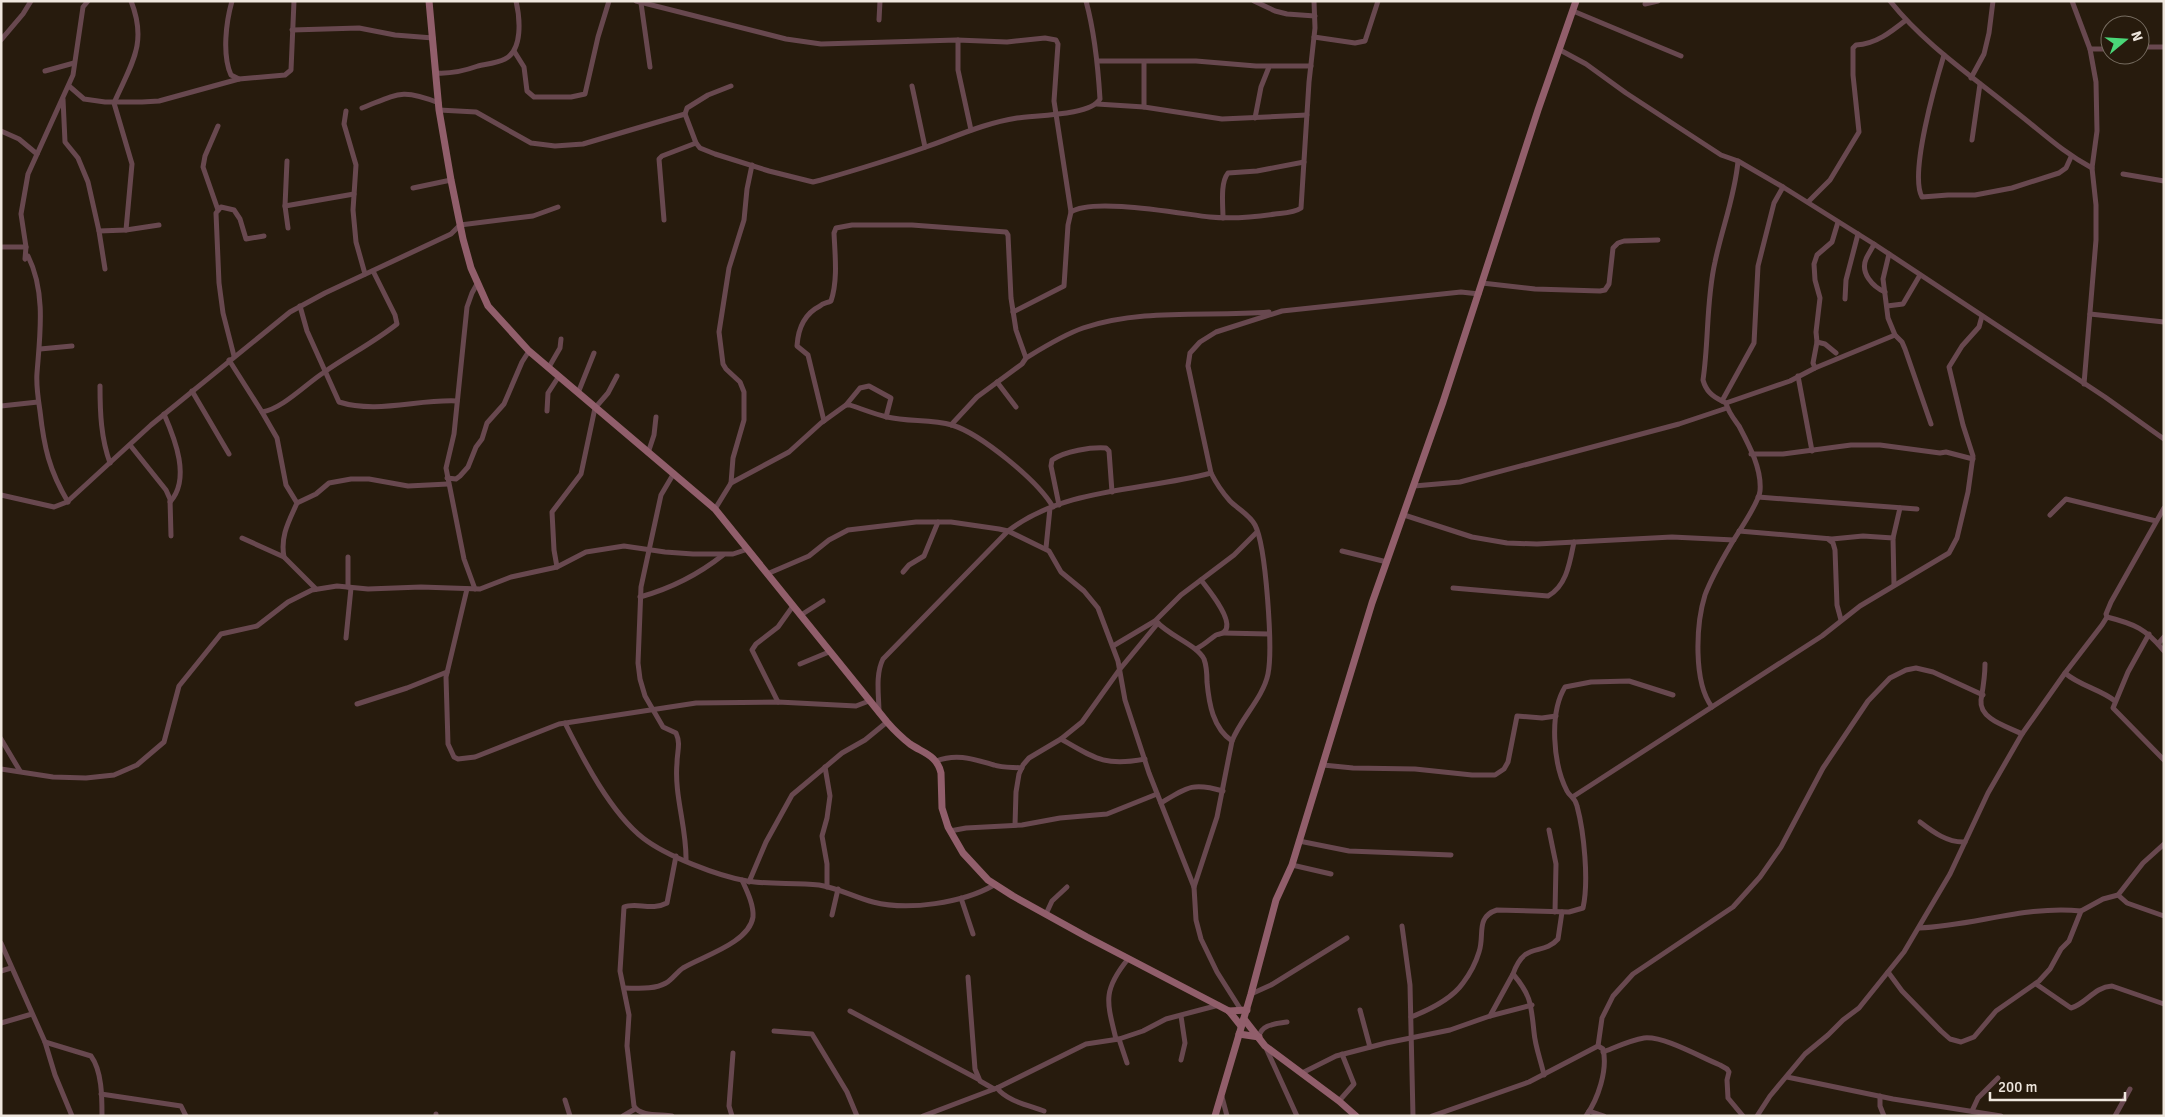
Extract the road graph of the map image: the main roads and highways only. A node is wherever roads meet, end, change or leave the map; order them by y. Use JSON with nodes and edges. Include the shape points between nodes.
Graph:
{"nodes":[{"id":1,"x":429,"y":1,"type":"edge"},
{"id":2,"x":1576,"y":1,"type":"edge"},
{"id":3,"x":1244,"y":1010,"type":"junction"},
{"id":4,"x":1229,"y":1011,"type":"junction"},
{"id":5,"x":1244,"y":1019,"type":"junction"},
{"id":6,"x":1240,"y":1030,"type":"junction"},
{"id":7,"x":1259,"y":1038,"type":"junction"},
{"id":8,"x":1215,"y":1116,"type":"edge"},
{"id":9,"x":1356,"y":1116,"type":"edge"}],
"edges":[{"from":1,"to":4,"type":"main road","via":[[439,106],[460,225],[477,284],[492,311],[529,351],[714,508],[886,722],[936,761],[941,773],[942,808],[950,831],[976,869],[994,885]]},
{"from":2,"to":3,"type":"main road","via":[[1348,678]]},
{"from":3,"to":4,"type":"main road"},
{"from":3,"to":5,"type":"main road"},
{"from":4,"to":6,"type":"main road"},
{"from":5,"to":6,"type":"main road"},
{"from":5,"to":7,"type":"main road"},
{"from":6,"to":7,"type":"main road"},
{"from":6,"to":8,"type":"main road"},
{"from":7,"to":9,"type":"main road"}]}
